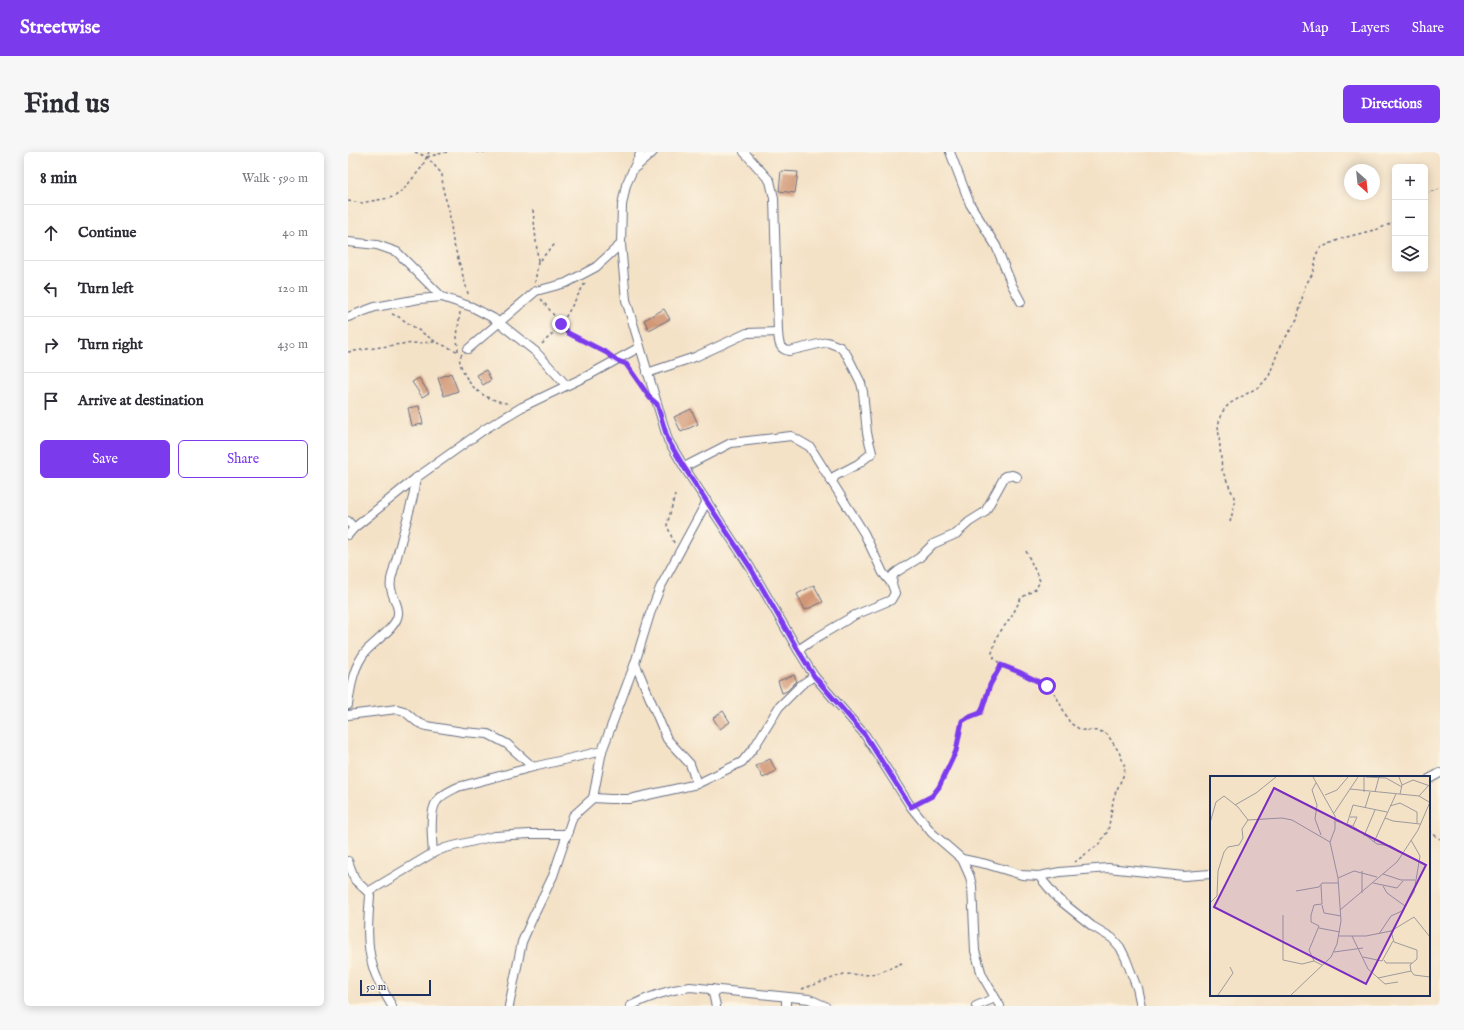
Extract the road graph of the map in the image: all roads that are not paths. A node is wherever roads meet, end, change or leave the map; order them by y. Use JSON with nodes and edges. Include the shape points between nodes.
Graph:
{"nodes":[{"id":1,"x":641,"y":152,"type":"edge"},
{"id":2,"x":653,"y":152,"type":"edge"},
{"id":3,"x":744,"y":152,"type":"edge"},
{"id":4,"x":950,"y":152,"type":"edge"},
{"id":5,"x":632,"y":171,"type":"junction"},
{"id":6,"x":348,"y":242,"type":"edge"},
{"id":7,"x":621,"y":244,"type":"junction"},
{"id":8,"x":442,"y":297,"type":"junction"},
{"id":9,"x":1021,"y":302,"type":"dead end"},
{"id":10,"x":348,"y":317,"type":"edge"},
{"id":11,"x":499,"y":324,"type":"junction"},
{"id":12,"x":778,"y":332,"type":"junction"},
{"id":13,"x":640,"y":347,"type":"junction"},
{"id":14,"x":468,"y":349,"type":"dead end"},
{"id":15,"x":647,"y":373,"type":"junction"},
{"id":16,"x":566,"y":385,"type":"junction"},
{"id":17,"x":684,"y":467,"type":"junction"},
{"id":18,"x":1017,"y":477,"type":"dead end"},
{"id":19,"x":416,"y":478,"type":"junction"},
{"id":20,"x":832,"y":482,"type":"junction"},
{"id":21,"x":707,"y":501,"type":"junction"},
{"id":22,"x":348,"y":521,"type":"edge"},
{"id":23,"x":354,"y":528,"type":"junction"},
{"id":24,"x":348,"y":535,"type":"edge"},
{"id":25,"x":892,"y":584,"type":"junction"},
{"id":26,"x":798,"y":650,"type":"junction"},
{"id":27,"x":635,"y":663,"type":"junction"},
{"id":28,"x":814,"y":676,"type":"junction"},
{"id":29,"x":348,"y":705,"type":"edge"},
{"id":30,"x":348,"y":715,"type":"edge"},
{"id":31,"x":602,"y":751,"type":"junction"},
{"id":32,"x":533,"y":766,"type":"junction"},
{"id":33,"x":1440,"y":773,"type":"edge"},
{"id":34,"x":1430,"y":778,"type":"edge"},
{"id":35,"x":697,"y":784,"type":"junction"},
{"id":36,"x":593,"y":798,"type":"junction"},
{"id":37,"x":568,"y":834,"type":"junction"},
{"id":38,"x":433,"y":853,"type":"junction"},
{"id":39,"x":962,"y":859,"type":"junction"},
{"id":40,"x":348,"y":862,"type":"edge"},
{"id":41,"x":1210,"y":874,"type":"edge"},
{"id":42,"x":1038,"y":876,"type":"junction"},
{"id":43,"x":368,"y":892,"type":"junction"},
{"id":44,"x":712,"y":989,"type":"junction"},
{"id":45,"x":995,"y":998,"type":"junction"},
{"id":46,"x":788,"y":1000,"type":"edge"},
{"id":47,"x":392,"y":1006,"type":"edge"},
{"id":48,"x":509,"y":1006,"type":"edge"},
{"id":49,"x":630,"y":1006,"type":"edge"},
{"id":50,"x":716,"y":1006,"type":"edge"},
{"id":51,"x":825,"y":1006,"type":"edge"},
{"id":52,"x":976,"y":1006,"type":"edge"},
{"id":53,"x":1000,"y":1006,"type":"edge"},
{"id":54,"x":1141,"y":1006,"type":"edge"}],
"edges":[{"from":1,"to":5,"type":"street"},
{"from":2,"to":5,"type":"street"},
{"from":3,"to":12,"type":"street","via":[[770,181],[774,198]]},
{"from":4,"to":9,"type":"street","via":[[970,204],[996,246]]},
{"from":5,"to":7,"type":"street","via":[[622,205]]},
{"from":6,"to":8,"type":"street","via":[[377,245],[397,252]]},
{"from":7,"to":11,"type":"street","via":[[596,268],[566,283],[536,291]]},
{"from":7,"to":13,"type":"street","via":[[626,300]]},
{"from":8,"to":10,"type":"street","via":[[375,307]]},
{"from":8,"to":11,"type":"street","via":[[472,307]]},
{"from":11,"to":14,"type":"street"},
{"from":11,"to":16,"type":"street","via":[[536,352]]},
{"from":12,"to":15,"type":"street","via":[[747,332],[695,357]]},
{"from":12,"to":20,"type":"street","via":[[779,346],[784,350],[790,351],[827,342],[840,347],[847,355],[861,383],[872,453],[835,476]]},
{"from":13,"to":15,"type":"street"},
{"from":13,"to":16,"type":"street"},
{"from":15,"to":17,"type":"street","via":[[668,440]]},
{"from":16,"to":19,"type":"street","via":[[485,429]]},
{"from":17,"to":20,"type":"street","via":[[731,443],[792,436],[810,447]]},
{"from":17,"to":21,"type":"street"},
{"from":18,"to":25,"type":"street","via":[[1005,476],[984,512],[956,534],[933,544],[919,558],[898,571],[893,575]]},
{"from":19,"to":23,"type":"street"},
{"from":19,"to":29,"type":"street","via":[[391,579],[398,615],[394,624],[366,651],[358,664],[352,678]]},
{"from":20,"to":25,"type":"street","via":[[864,533],[883,573]]},
{"from":21,"to":26,"type":"street","via":[[750,567]]},
{"from":21,"to":27,"type":"street","via":[[660,588]]},
{"from":22,"to":23,"type":"street"},
{"from":23,"to":24,"type":"street"},
{"from":25,"to":26,"type":"street","via":[[895,592],[891,600],[855,615]]},
{"from":26,"to":28,"type":"street"},
{"from":27,"to":31,"type":"street"},
{"from":27,"to":35,"type":"street","via":[[667,738],[690,764]]},
{"from":28,"to":35,"type":"street","via":[[779,707],[742,762]]},
{"from":28,"to":39,"type":"street","via":[[865,735],[911,807],[932,833]]},
{"from":30,"to":32,"type":"street","via":[[397,709],[426,726],[488,734],[507,744]]},
{"from":31,"to":32,"type":"street"},
{"from":31,"to":36,"type":"street"},
{"from":32,"to":38,"type":"street","via":[[458,787],[436,801],[432,813]]},
{"from":33,"to":34,"type":"street"},
{"from":35,"to":36,"type":"street","via":[[630,798]]},
{"from":36,"to":37,"type":"street","via":[[573,816]]},
{"from":37,"to":38,"type":"street","via":[[495,836]]},
{"from":37,"to":48,"type":"street","via":[[553,876],[522,942]]},
{"from":38,"to":43,"type":"street"},
{"from":39,"to":42,"type":"street","via":[[1022,875]]},
{"from":39,"to":45,"type":"street","via":[[972,886],[975,951],[982,975]]},
{"from":40,"to":43,"type":"street","via":[[355,880]]},
{"from":41,"to":42,"type":"street","via":[[1184,876],[1108,868]]},
{"from":42,"to":54,"type":"street","via":[[1056,898],[1116,943],[1126,958]]},
{"from":43,"to":47,"type":"street","via":[[370,896],[367,933],[372,967]]},
{"from":44,"to":46,"type":"street"},
{"from":44,"to":49,"type":"street","via":[[673,989],[652,995]]},
{"from":44,"to":50,"type":"street"},
{"from":45,"to":52,"type":"street"},
{"from":45,"to":53,"type":"street"},
{"from":46,"to":51,"type":"street","via":[[809,999]]}]}
